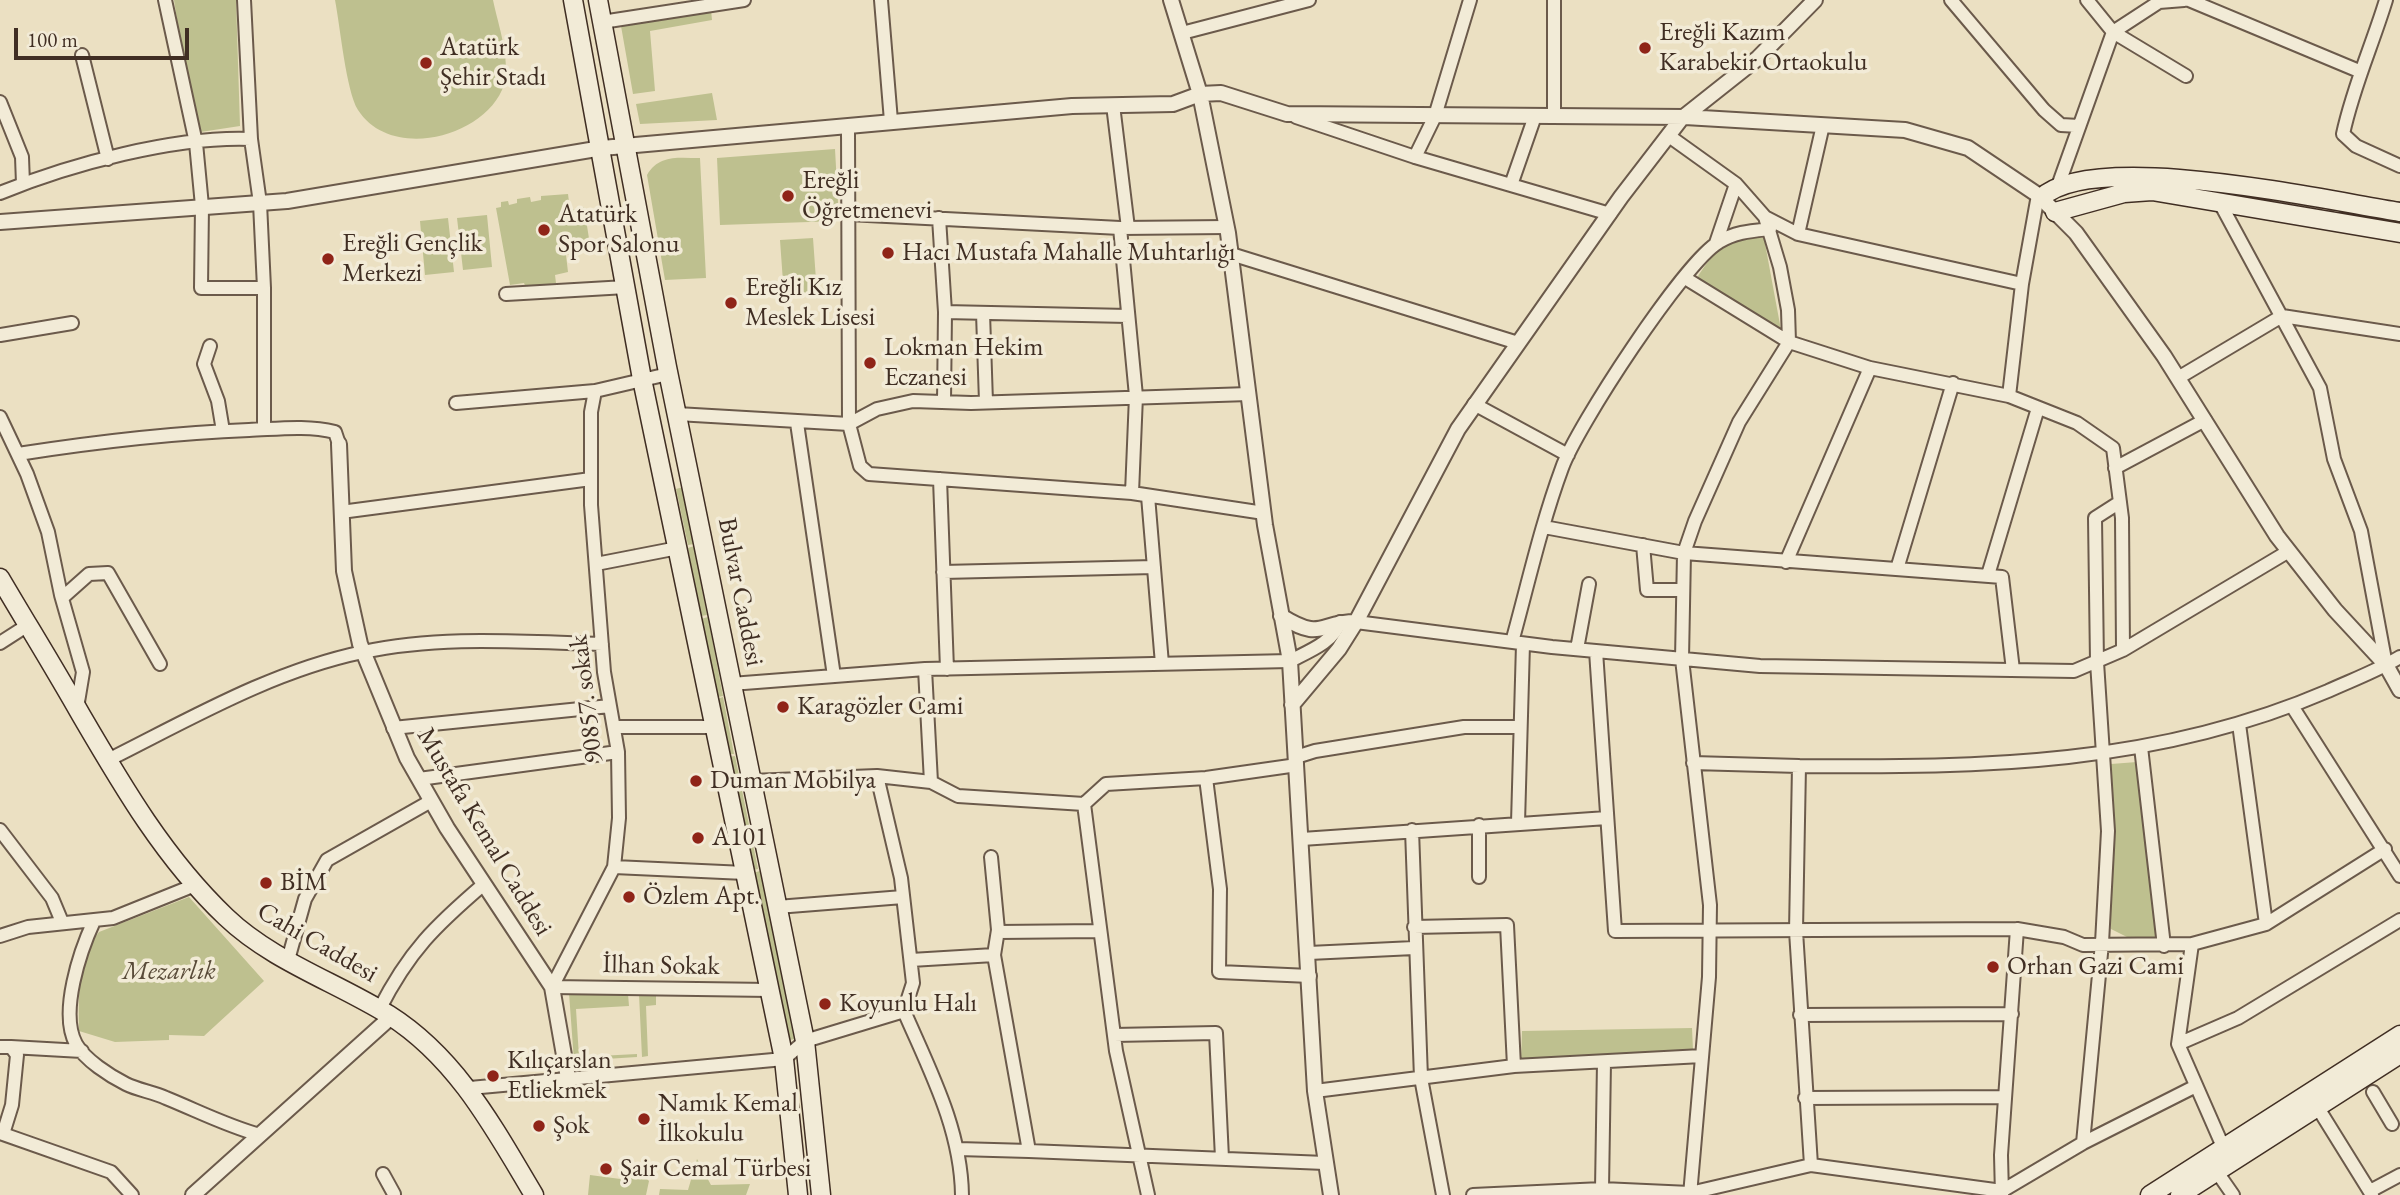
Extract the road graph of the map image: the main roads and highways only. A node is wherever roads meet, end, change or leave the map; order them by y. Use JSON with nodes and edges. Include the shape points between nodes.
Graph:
{"nodes":[{"id":1,"x":573,"y":0,"type":"edge"},
{"id":2,"x":598,"y":0,"type":"edge"},
{"id":3,"x":2040,"y":196,"type":"road end"},
{"id":4,"x":2055,"y":212,"type":"road end"},
{"id":5,"x":2400,"y":212,"type":"edge"},
{"id":6,"x":2400,"y":233,"type":"edge"},
{"id":7,"x":0,"y":578,"type":"edge"},
{"id":8,"x":2400,"y":1035,"type":"edge"},
{"id":9,"x":2400,"y":1054,"type":"edge"},
{"id":10,"x":534,"y":1195,"type":"edge"},
{"id":11,"x":798,"y":1195,"type":"edge"},
{"id":12,"x":821,"y":1195,"type":"edge"},
{"id":13,"x":2150,"y":1195,"type":"edge"},
{"id":14,"x":2180,"y":1195,"type":"edge"}],
"edges":[{"from":1,"to":11,"type":"main road","via":[[642,379],[784,1059]]},
{"from":2,"to":12,"type":"main road","name":"Bulvar Caddesi","via":[[668,374],[805,1041]]},
{"from":3,"to":5,"type":"main road","via":[[2084,178],[2122,175],[2205,182]]},
{"from":4,"to":6,"type":"main road","via":[[2124,193],[2152,191]]},
{"from":7,"to":10,"type":"main road","name":"Cahi Caddesi","via":[[108,760],[157,837],[195,885],[235,926],[385,1013],[470,1088]]},
{"from":8,"to":13,"type":"main road"},
{"from":9,"to":14,"type":"main road"}]}
